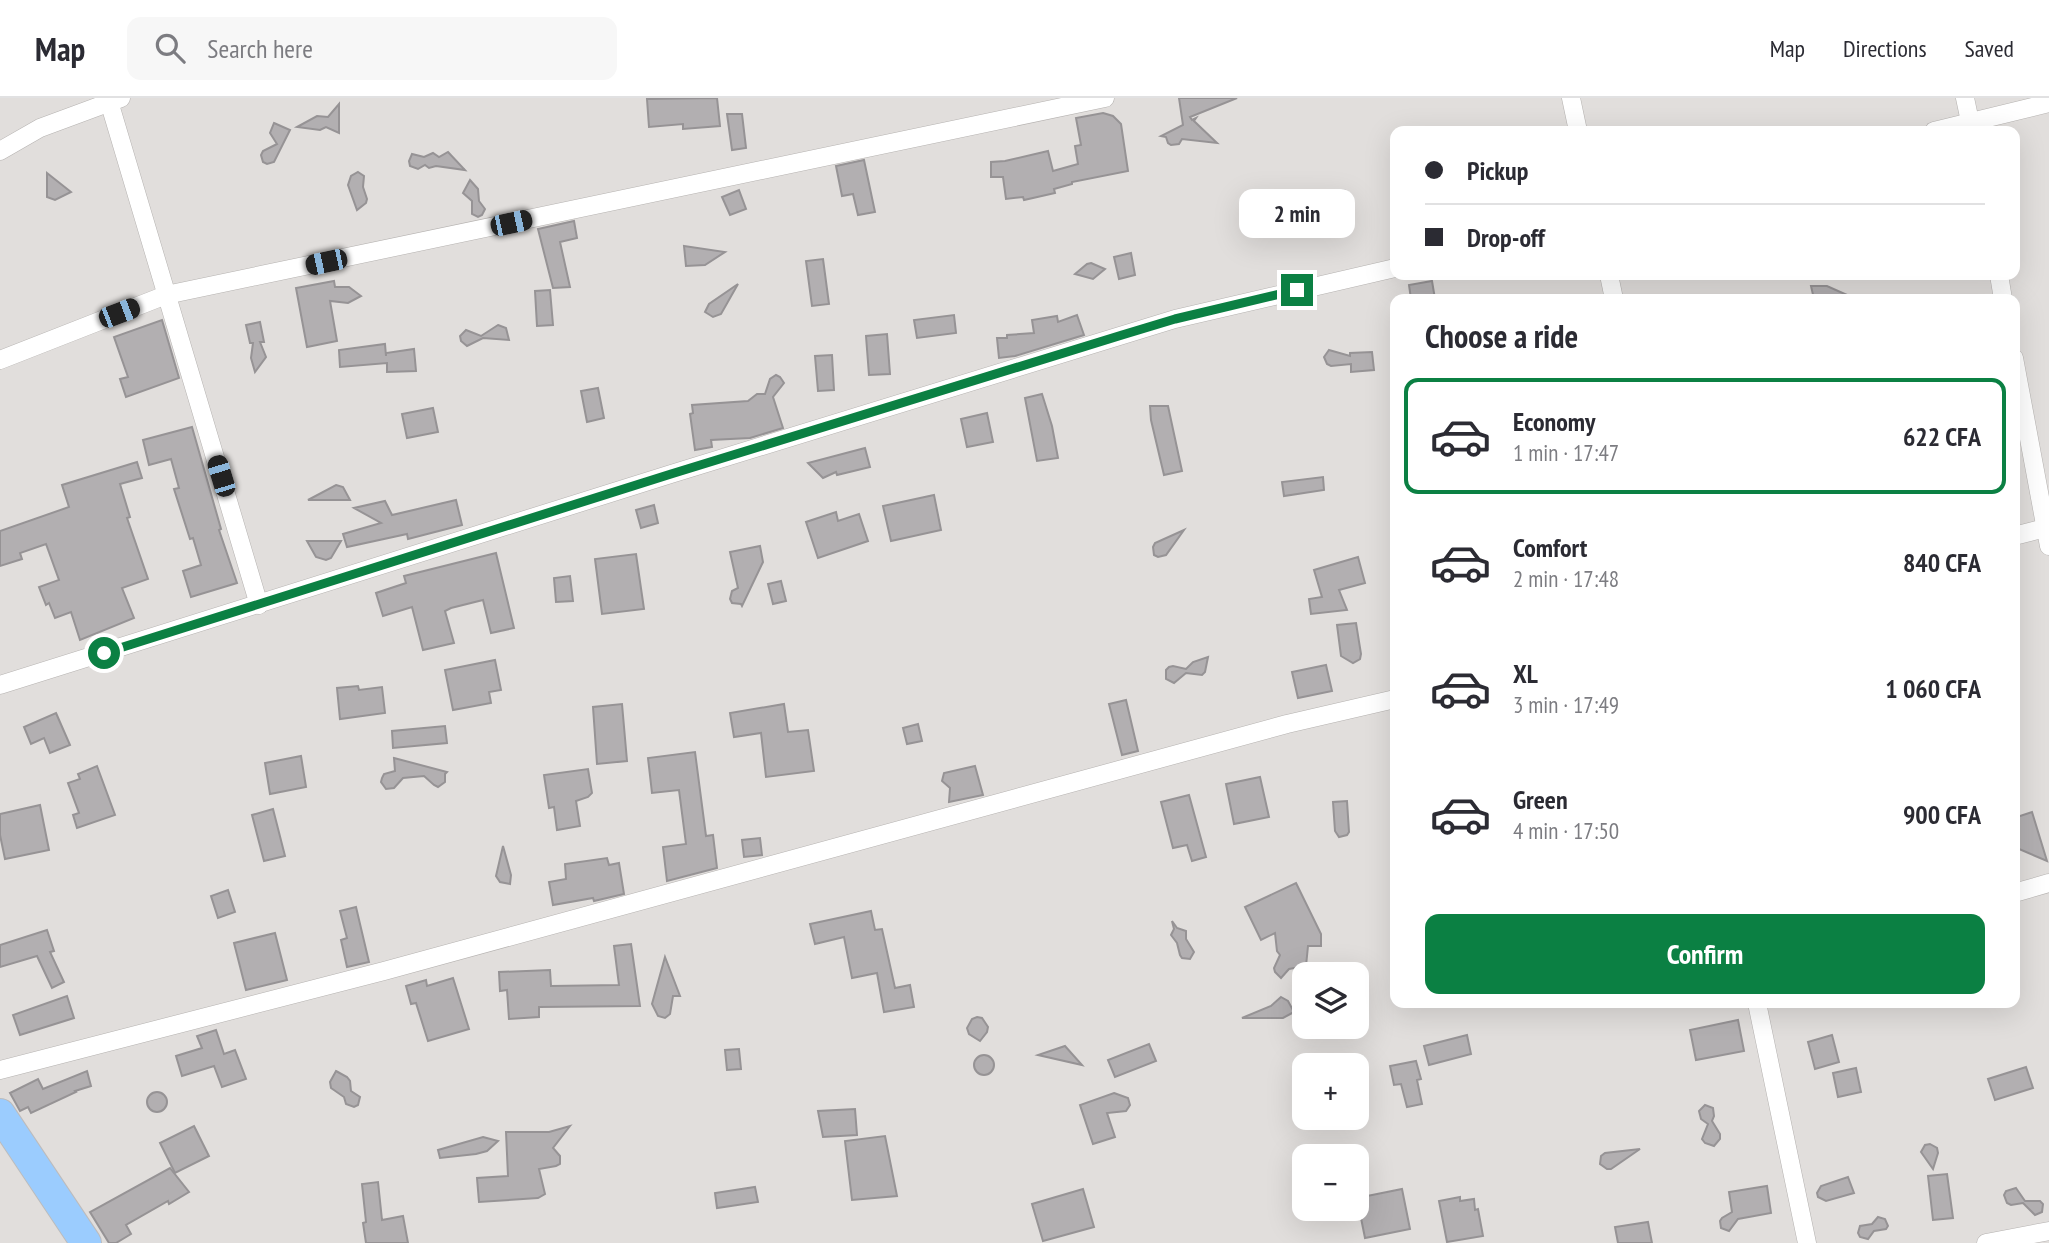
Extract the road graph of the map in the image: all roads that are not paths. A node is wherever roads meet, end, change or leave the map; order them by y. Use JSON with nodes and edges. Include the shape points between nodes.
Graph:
{"nodes":[{"id":1,"x":1105,"y":98,"type":"edge"},
{"id":2,"x":1571,"y":98,"type":"edge"},
{"id":3,"x":1965,"y":98,"type":"edge"},
{"id":4,"x":113,"y":100,"type":"edge"},
{"id":5,"x":2049,"y":103,"type":"edge"},
{"id":6,"x":1577,"y":126,"type":"edge"},
{"id":7,"x":1971,"y":126,"type":"edge"},
{"id":8,"x":0,"y":151,"type":"edge"},
{"id":9,"x":1390,"y":269,"type":"edge"},
{"id":10,"x":166,"y":295,"type":"junction"},
{"id":11,"x":0,"y":360,"type":"edge"},
{"id":12,"x":2020,"y":389,"type":"edge"},
{"id":13,"x":2048,"y":534,"type":"edge"},
{"id":14,"x":2020,"y":536,"type":"edge"},
{"id":15,"x":259,"y":605,"type":"junction"},
{"id":16,"x":0,"y":685,"type":"edge"},
{"id":17,"x":1390,"y":700,"type":"edge"},
{"id":18,"x":2049,"y":883,"type":"edge"},
{"id":19,"x":2020,"y":890,"type":"edge"},
{"id":20,"x":1758,"y":1008,"type":"edge"},
{"id":21,"x":0,"y":1070,"type":"edge"},
{"id":22,"x":0,"y":1114,"type":"edge"},
{"id":23,"x":2049,"y":1231,"type":"edge"},
{"id":24,"x":86,"y":1243,"type":"edge"},
{"id":25,"x":1807,"y":1243,"type":"edge"},
{"id":26,"x":1986,"y":1243,"type":"edge"}],
"edges":[{"from":1,"to":10,"type":"street"},
{"from":2,"to":6,"type":"street"},
{"from":3,"to":7,"type":"street"},
{"from":4,"to":8,"type":"street","via":[[40,128]]},
{"from":4,"to":10,"type":"street"},
{"from":5,"to":7,"type":"street"},
{"from":9,"to":15,"type":"street","via":[[1175,319]]},
{"from":10,"to":11,"type":"street"},
{"from":10,"to":15,"type":"street"},
{"from":12,"to":13,"type":"street"},
{"from":13,"to":14,"type":"street"},
{"from":15,"to":16,"type":"street"},
{"from":17,"to":21,"type":"street"},
{"from":18,"to":19,"type":"street"},
{"from":20,"to":25,"type":"street"},
{"from":22,"to":24,"type":"highway"},
{"from":23,"to":26,"type":"street"}]}
